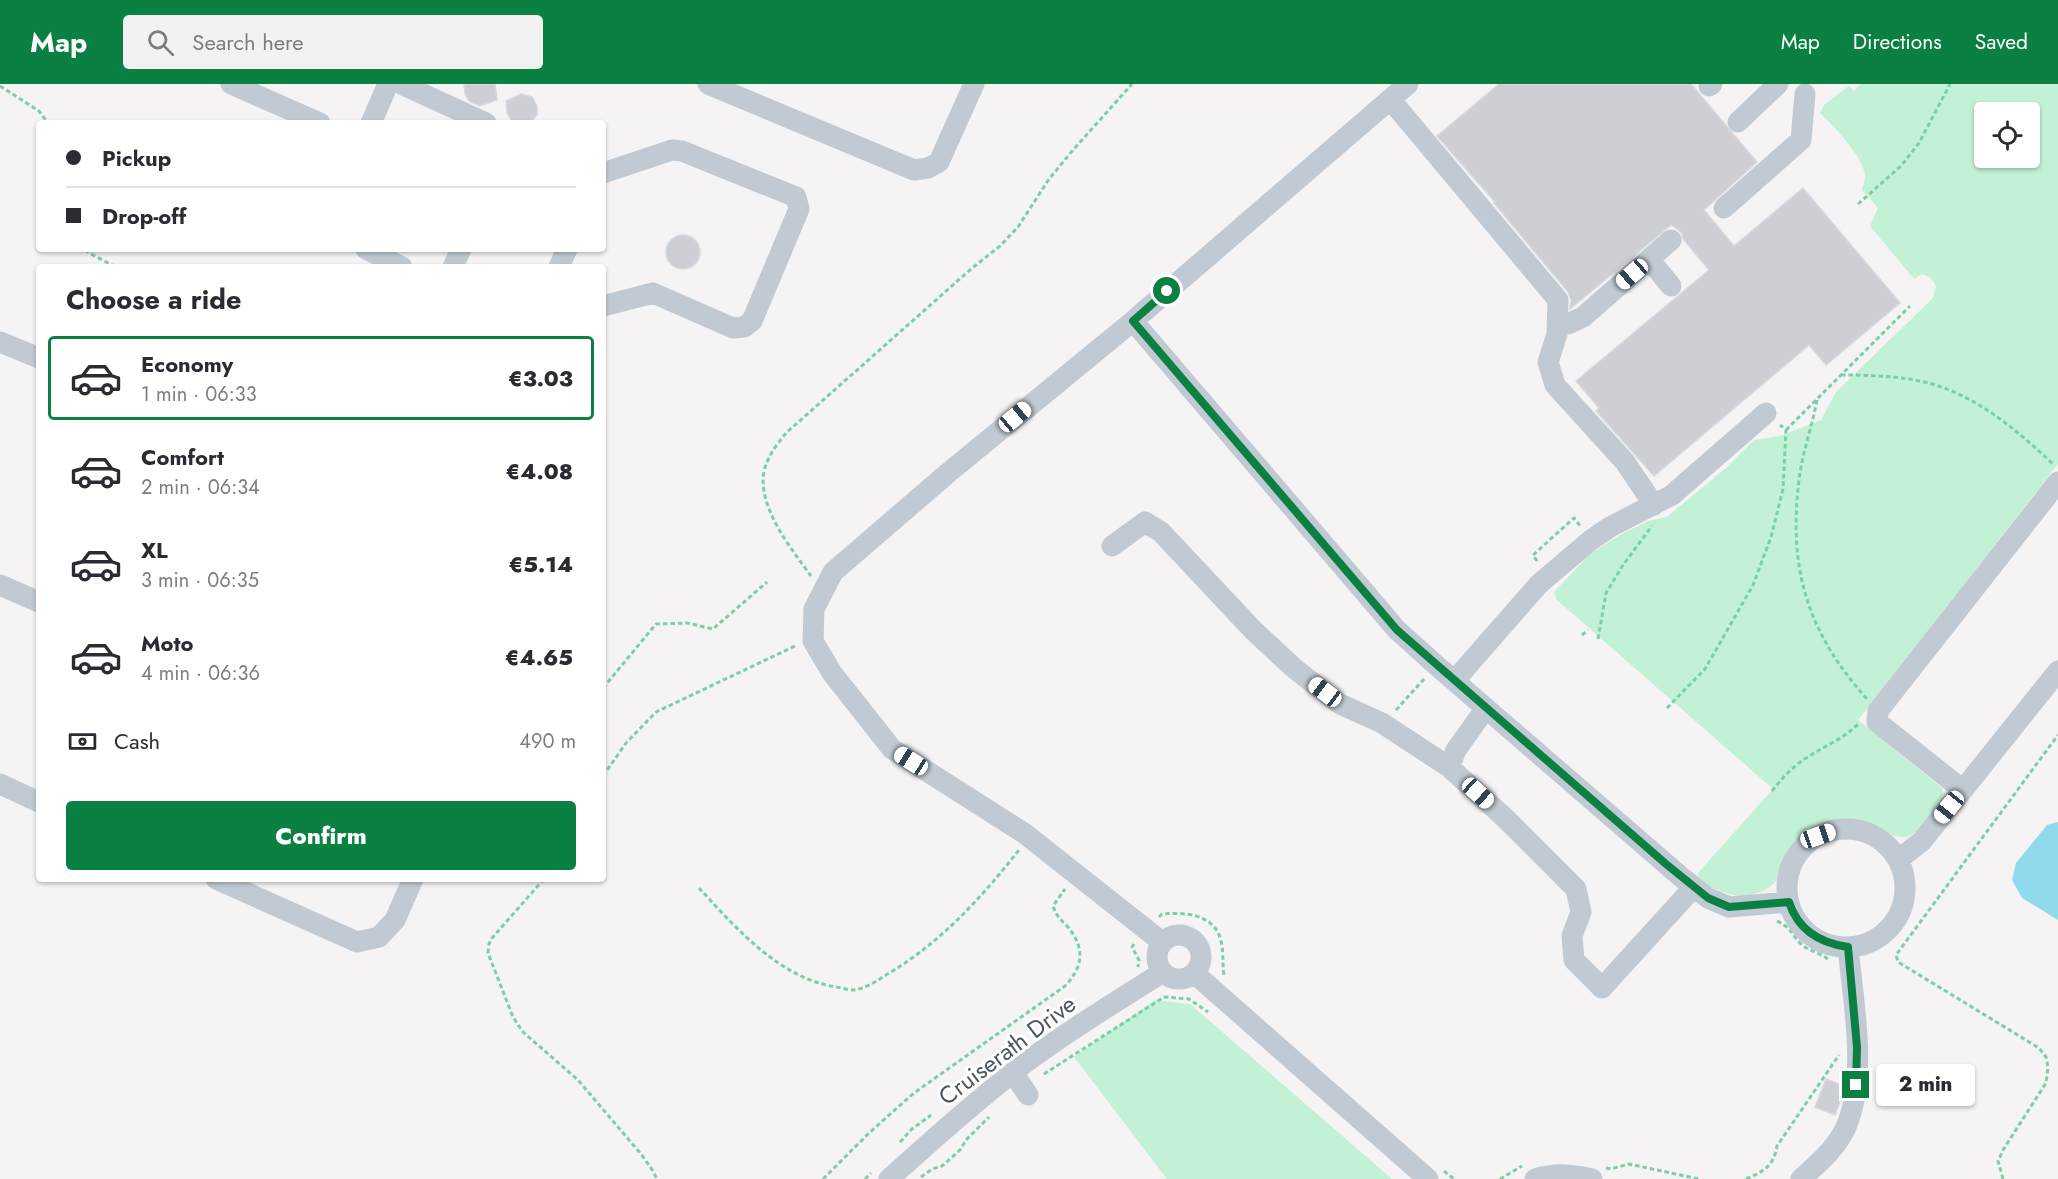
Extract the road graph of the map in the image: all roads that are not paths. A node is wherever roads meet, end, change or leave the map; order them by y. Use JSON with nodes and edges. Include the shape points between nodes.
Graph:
{"nodes":[{"id":1,"x":231,"y":84,"type":"edge"},
{"id":2,"x":388,"y":84,"type":"edge"},
{"id":3,"x":401,"y":84,"type":"edge"},
{"id":4,"x":708,"y":84,"type":"edge"},
{"id":5,"x":972,"y":84,"type":"edge"},
{"id":6,"x":1408,"y":84,"type":"edge"},
{"id":7,"x":1778,"y":84,"type":"edge"},
{"id":8,"x":1806,"y":87,"type":"edge"},
{"id":9,"x":1390,"y":99,"type":"junction"},
{"id":10,"x":313,"y":120,"type":"edge"},
{"id":11,"x":372,"y":120,"type":"edge"},
{"id":12,"x":479,"y":120,"type":"edge"},
{"id":13,"x":1738,"y":122,"type":"dead end"},
{"id":14,"x":606,"y":172,"type":"edge"},
{"id":15,"x":1724,"y":208,"type":"dead end"},
{"id":16,"x":1671,"y":240,"type":"dead end"},
{"id":17,"x":372,"y":252,"type":"edge"},
{"id":18,"x":1649,"y":260,"type":"junction"},
{"id":19,"x":396,"y":264,"type":"edge"},
{"id":20,"x":1671,"y":286,"type":"dead end"},
{"id":21,"x":606,"y":305,"type":"edge"},
{"id":22,"x":1558,"y":325,"type":"junction"},
{"id":23,"x":1125,"y":327,"type":"junction"},
{"id":24,"x":0,"y":342,"type":"edge"},
{"id":25,"x":36,"y":357,"type":"edge"},
{"id":26,"x":1766,"y":414,"type":"road end"},
{"id":27,"x":2058,"y":482,"type":"edge"},
{"id":28,"x":1656,"y":511,"type":"junction"},
{"id":29,"x":1112,"y":546,"type":"dead end"},
{"id":30,"x":0,"y":585,"type":"edge"},
{"id":31,"x":36,"y":601,"type":"edge"},
{"id":32,"x":2058,"y":671,"type":"edge"},
{"id":33,"x":1455,"y":680,"type":"junction"},
{"id":34,"x":1486,"y":708,"type":"junction"},
{"id":35,"x":1449,"y":767,"type":"junction"},
{"id":36,"x":0,"y":784,"type":"edge"},
{"id":37,"x":1963,"y":790,"type":"junction"},
{"id":38,"x":36,"y":801,"type":"edge"},
{"id":39,"x":1898,"y":860,"type":"junction"},
{"id":40,"x":223,"y":882,"type":"edge"},
{"id":41,"x":412,"y":882,"type":"edge"},
{"id":42,"x":1693,"y":888,"type":"junction"},
{"id":43,"x":1789,"y":902,"type":"junction"},
{"id":44,"x":1162,"y":942,"type":"junction"},
{"id":45,"x":1848,"y":947,"type":"junction"},
{"id":46,"x":1163,"y":972,"type":"junction"},
{"id":47,"x":1194,"y":973,"type":"junction"},
{"id":48,"x":1012,"y":1073,"type":"junction"},
{"id":49,"x":1033,"y":1086,"type":"road end"},
{"id":50,"x":1434,"y":1173,"type":"edge"},
{"id":51,"x":889,"y":1179,"type":"edge"},
{"id":52,"x":1535,"y":1179,"type":"edge"},
{"id":53,"x":1592,"y":1179,"type":"edge"},
{"id":54,"x":1801,"y":1179,"type":"edge"}],
"edges":[{"from":1,"to":10,"type":"street"},
{"from":2,"to":11,"type":"street"},
{"from":3,"to":12,"type":"street"},
{"from":4,"to":5,"type":"street","via":[[914,170],[939,162]]},
{"from":6,"to":9,"type":"street"},
{"from":7,"to":13,"type":"street"},
{"from":8,"to":15,"type":"street","via":[[1801,140]]},
{"from":9,"to":22,"type":"street","via":[[1558,300]]},
{"from":9,"to":23,"type":"street"},
{"from":14,"to":21,"type":"street","via":[[672,150],[682,151],[796,196],[800,209],[752,321],[744,327],[733,328],[653,293]]},
{"from":16,"to":18,"type":"street"},
{"from":17,"to":19,"type":"street"},
{"from":18,"to":20,"type":"street"},
{"from":18,"to":22,"type":"street","via":[[1583,317]]},
{"from":22,"to":28,"type":"street","via":[[1548,362],[1555,385],[1625,462]]},
{"from":23,"to":33,"type":"street","via":[[1397,630]]},
{"from":23,"to":44,"type":"street","via":[[833,572],[814,609],[813,641],[832,673],[892,749],[1029,837]]},
{"from":24,"to":25,"type":"street"},
{"from":26,"to":28,"type":"street"},
{"from":27,"to":37,"type":"street","via":[[1878,711],[1877,722]]},
{"from":28,"to":33,"type":"street","via":[[1637,511],[1591,540],[1531,591]]},
{"from":29,"to":35,"type":"street","via":[[1145,522],[1161,532],[1295,669],[1340,704],[1385,724]]},
{"from":30,"to":31,"type":"street"},
{"from":32,"to":37,"type":"street"},
{"from":33,"to":34,"type":"street"},
{"from":34,"to":35,"type":"street","via":[[1456,750]]},
{"from":34,"to":42,"type":"street"},
{"from":35,"to":42,"type":"street","via":[[1576,889],[1581,912],[1572,936],[1574,960],[1602,988]]},
{"from":36,"to":38,"type":"street"},
{"from":37,"to":39,"type":"street","via":[[1922,841]]},
{"from":39,"to":43,"type":"street","via":[[1872,834],[1835,829],[1803,847],[1792,862],[1787,880]]},
{"from":39,"to":45,"type":"street","via":[[1904,879],[1904,899],[1897,917],[1876,938]]},
{"from":40,"to":41,"type":"street","via":[[357,942],[379,937],[394,920]]},
{"from":42,"to":43,"type":"street","via":[[1729,907]]},
{"from":43,"to":45,"type":"street","via":[[1803,928],[1816,938]]},
{"from":44,"to":46,"type":"street","via":[[1157,954]]},
{"from":44,"to":47,"type":"street","via":[[1181,934],[1194,941],[1201,953]]},
{"from":45,"to":54,"type":"street","via":[[1857,1047],[1856,1085],[1848,1123],[1823,1160]]},
{"from":46,"to":47,"type":"street","via":[[1175,978]]},
{"from":46,"to":48,"type":"street","name":"Cruiserath Drive"},
{"from":47,"to":50,"type":"street"},
{"from":48,"to":49,"type":"street"},
{"from":48,"to":51,"type":"street","name":"Cruiserath Drive","via":[[954,1119]]},
{"from":52,"to":53,"type":"street","via":[[1551,1175]]}]}
